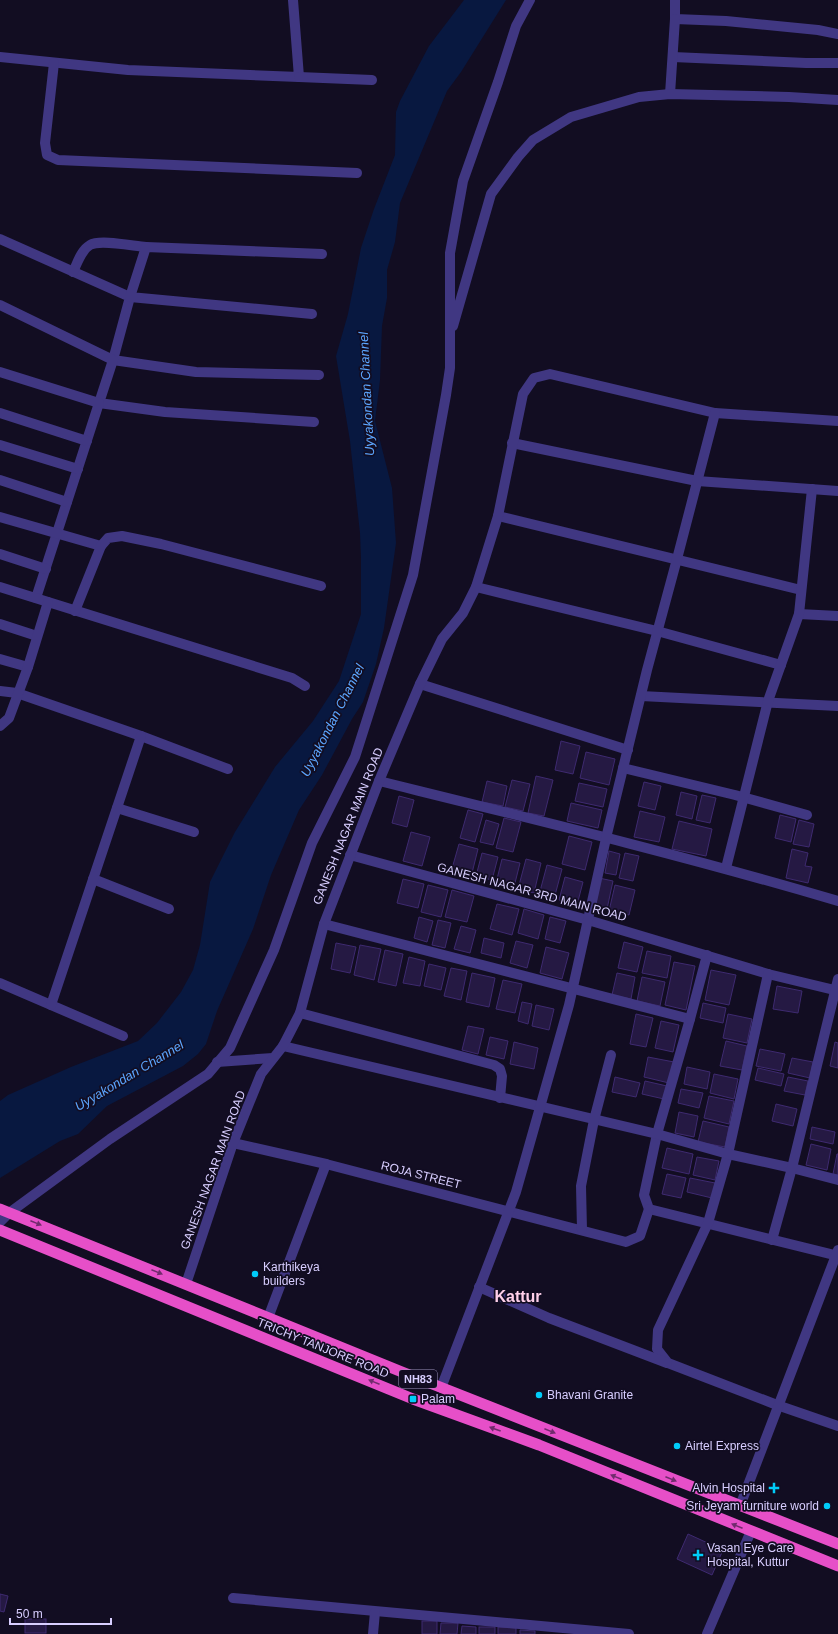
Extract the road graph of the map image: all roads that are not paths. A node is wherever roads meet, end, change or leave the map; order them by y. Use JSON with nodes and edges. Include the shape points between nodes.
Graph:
{"nodes":[{"id":1,"x":294,"y":0,"type":"edge"},
{"id":2,"x":530,"y":0,"type":"edge"},
{"id":3,"x":675,"y":0,"type":"edge"},
{"id":4,"x":675,"y":19,"type":"junction"},
{"id":5,"x":838,"y":34,"type":"edge"},
{"id":6,"x":0,"y":57,"type":"edge"},
{"id":7,"x":673,"y":57,"type":"junction"},
{"id":8,"x":54,"y":63,"type":"junction"},
{"id":9,"x":838,"y":63,"type":"edge"},
{"id":10,"x":299,"y":77,"type":"junction"},
{"id":11,"x":372,"y":80,"type":"dead end"},
{"id":12,"x":670,"y":94,"type":"junction"},
{"id":13,"x":838,"y":100,"type":"edge"},
{"id":14,"x":357,"y":173,"type":"dead end"},
{"id":15,"x":0,"y":239,"type":"edge"},
{"id":16,"x":146,"y":248,"type":"junction"},
{"id":17,"x":322,"y":254,"type":"dead end"},
{"id":18,"x":73,"y":272,"type":"junction"},
{"id":19,"x":130,"y":297,"type":"junction"},
{"id":20,"x":0,"y":305,"type":"edge"},
{"id":21,"x":312,"y":314,"type":"dead end"},
{"id":22,"x":449,"y":339,"type":"junction"},
{"id":23,"x":113,"y":360,"type":"junction"},
{"id":24,"x":0,"y":372,"type":"edge"},
{"id":25,"x":319,"y":375,"type":"dead end"},
{"id":26,"x":99,"y":403,"type":"junction"},
{"id":27,"x":0,"y":413,"type":"edge"},
{"id":28,"x":715,"y":413,"type":"junction"},
{"id":29,"x":838,"y":421,"type":"edge"},
{"id":30,"x":314,"y":422,"type":"dead end"},
{"id":31,"x":87,"y":441,"type":"junction"},
{"id":32,"x":512,"y":443,"type":"junction"},
{"id":33,"x":0,"y":445,"type":"edge"},
{"id":34,"x":78,"y":469,"type":"junction"},
{"id":35,"x":0,"y":480,"type":"edge"},
{"id":36,"x":697,"y":481,"type":"junction"},
{"id":37,"x":812,"y":489,"type":"junction"},
{"id":38,"x":838,"y":491,"type":"edge"},
{"id":39,"x":67,"y":502,"type":"junction"},
{"id":40,"x":498,"y":516,"type":"junction"},
{"id":41,"x":0,"y":517,"type":"edge"},
{"id":42,"x":57,"y":534,"type":"junction"},
{"id":43,"x":101,"y":546,"type":"junction"},
{"id":44,"x":0,"y":554,"type":"edge"},
{"id":45,"x":677,"y":559,"type":"junction"},
{"id":46,"x":46,"y":569,"type":"junction"},
{"id":47,"x":321,"y":586,"type":"dead end"},
{"id":48,"x":0,"y":587,"type":"edge"},
{"id":49,"x":476,"y":587,"type":"junction"},
{"id":50,"x":801,"y":590,"type":"junction"},
{"id":51,"x":36,"y":598,"type":"junction"},
{"id":52,"x":48,"y":602,"type":"junction"},
{"id":53,"x":75,"y":610,"type":"junction"},
{"id":54,"x":799,"y":614,"type":"junction"},
{"id":55,"x":838,"y":616,"type":"edge"},
{"id":56,"x":0,"y":624,"type":"edge"},
{"id":57,"x":657,"y":631,"type":"junction"},
{"id":58,"x":37,"y":636,"type":"junction"},
{"id":59,"x":0,"y":659,"type":"edge"},
{"id":60,"x":781,"y":665,"type":"junction"},
{"id":61,"x":28,"y":667,"type":"junction"},
{"id":62,"x":420,"y":684,"type":"junction"},
{"id":63,"x":305,"y":686,"type":"dead end"},
{"id":64,"x":0,"y":691,"type":"edge"},
{"id":65,"x":17,"y":693,"type":"junction"},
{"id":66,"x":641,"y":696,"type":"junction"},
{"id":67,"x":768,"y":701,"type":"junction"},
{"id":68,"x":838,"y":706,"type":"edge"},
{"id":69,"x":0,"y":726,"type":"edge"},
{"id":70,"x":141,"y":736,"type":"junction"},
{"id":71,"x":628,"y":750,"type":"junction"},
{"id":72,"x":624,"y":768,"type":"junction"},
{"id":73,"x":228,"y":769,"type":"dead end"},
{"id":74,"x":379,"y":781,"type":"junction"},
{"id":75,"x":744,"y":797,"type":"junction"},
{"id":76,"x":117,"y":808,"type":"junction"},
{"id":77,"x":807,"y":815,"type":"dead end"},
{"id":78,"x":194,"y":832,"type":"dead end"},
{"id":79,"x":606,"y":836,"type":"junction"},
{"id":80,"x":350,"y":855,"type":"junction"},
{"id":81,"x":726,"y":868,"type":"junction"},
{"id":82,"x":93,"y":879,"type":"junction"},
{"id":83,"x":838,"y":901,"type":"edge"},
{"id":84,"x":169,"y":909,"type":"dead end"},
{"id":85,"x":588,"y":920,"type":"junction"},
{"id":86,"x":324,"y":924,"type":"junction"},
{"id":87,"x":706,"y":955,"type":"junction"},
{"id":88,"x":768,"y":974,"type":"junction"},
{"id":89,"x":838,"y":979,"type":"edge"},
{"id":90,"x":0,"y":983,"type":"edge"},
{"id":91,"x":573,"y":988,"type":"junction"},
{"id":92,"x":837,"y":991,"type":"edge"},
{"id":93,"x":51,"y":1005,"type":"junction"},
{"id":94,"x":300,"y":1013,"type":"junction"},
{"id":95,"x":690,"y":1019,"type":"junction"},
{"id":96,"x":123,"y":1036,"type":"dead end"},
{"id":97,"x":283,"y":1046,"type":"junction"},
{"id":98,"x":611,"y":1055,"type":"dead end"},
{"id":99,"x":273,"y":1058,"type":"junction"},
{"id":100,"x":217,"y":1062,"type":"junction"},
{"id":101,"x":500,"y":1098,"type":"junction"},
{"id":102,"x":540,"y":1108,"type":"junction"},
{"id":103,"x":594,"y":1120,"type":"junction"},
{"id":104,"x":657,"y":1134,"type":"junction"},
{"id":105,"x":233,"y":1143,"type":"junction"},
{"id":106,"x":728,"y":1154,"type":"junction"},
{"id":107,"x":326,"y":1164,"type":"junction"},
{"id":108,"x":792,"y":1168,"type":"junction"},
{"id":109,"x":838,"y":1180,"type":"edge"},
{"id":110,"x":649,"y":1209,"type":"junction"},
{"id":111,"x":4,"y":1211,"type":"edge"},
{"id":112,"x":508,"y":1211,"type":"junction"},
{"id":113,"x":0,"y":1222,"type":"edge"},
{"id":114,"x":708,"y":1223,"type":"junction"},
{"id":115,"x":0,"y":1230,"type":"edge"},
{"id":116,"x":582,"y":1230,"type":"junction"},
{"id":117,"x":772,"y":1240,"type":"junction"},
{"id":118,"x":838,"y":1254,"type":"edge"},
{"id":119,"x":186,"y":1284,"type":"junction"},
{"id":120,"x":480,"y":1287,"type":"junction"},
{"id":121,"x":268,"y":1318,"type":"junction"},
{"id":122,"x":668,"y":1363,"type":"junction"},
{"id":123,"x":441,"y":1388,"type":"junction"},
{"id":124,"x":777,"y":1405,"type":"junction"},
{"id":125,"x":838,"y":1426,"type":"edge"},
{"id":126,"x":740,"y":1506,"type":"junction"},
{"id":127,"x":751,"y":1531,"type":"junction"},
{"id":128,"x":838,"y":1544,"type":"edge"},
{"id":129,"x":838,"y":1566,"type":"edge"},
{"id":130,"x":233,"y":1598,"type":"dead end"},
{"id":131,"x":375,"y":1612,"type":"junction"},
{"id":132,"x":373,"y":1634,"type":"edge"},
{"id":133,"x":629,"y":1634,"type":"edge"},
{"id":134,"x":707,"y":1634,"type":"edge"}],
"edges":[{"from":1,"to":10,"type":"street"},
{"from":2,"to":22,"type":"street","via":[[516,26],[462,181],[450,253]]},
{"from":3,"to":4,"type":"street"},
{"from":4,"to":5,"type":"street","via":[[726,21]]},
{"from":4,"to":7,"type":"street"},
{"from":6,"to":8,"type":"street"},
{"from":7,"to":9,"type":"street"},
{"from":7,"to":12,"type":"street"},
{"from":8,"to":10,"type":"street","via":[[128,70]]},
{"from":8,"to":14,"type":"street","via":[[45,143],[47,156],[58,160]]},
{"from":10,"to":11,"type":"street"},
{"from":12,"to":13,"type":"street"},
{"from":12,"to":22,"type":"street","via":[[639,97],[571,117],[532,140],[491,194]]},
{"from":15,"to":18,"type":"street"},
{"from":16,"to":17,"type":"street"},
{"from":16,"to":18,"type":"street","via":[[102,243],[90,245],[84,250]]},
{"from":16,"to":19,"type":"street"},
{"from":18,"to":19,"type":"street"},
{"from":19,"to":21,"type":"street"},
{"from":19,"to":23,"type":"street"},
{"from":20,"to":23,"type":"street"},
{"from":22,"to":100,"type":"street","via":[[450,368],[446,395],[413,575],[356,757],[312,843],[274,950],[230,1048]]},
{"from":23,"to":25,"type":"street","via":[[196,372]]},
{"from":23,"to":26,"type":"street"},
{"from":24,"to":26,"type":"street"},
{"from":26,"to":30,"type":"street","via":[[165,412]]},
{"from":26,"to":31,"type":"street"},
{"from":27,"to":31,"type":"street"},
{"from":28,"to":29,"type":"street"},
{"from":28,"to":32,"type":"street","name":"GANESH NAGAR MAIN ROAD","via":[[550,374],[534,378],[523,394]]},
{"from":28,"to":36,"type":"street"},
{"from":31,"to":34,"type":"street"},
{"from":32,"to":36,"type":"street"},
{"from":32,"to":40,"type":"street","name":"GANESH NAGAR MAIN ROAD"},
{"from":33,"to":34,"type":"street"},
{"from":34,"to":39,"type":"street"},
{"from":35,"to":39,"type":"street"},
{"from":36,"to":37,"type":"street"},
{"from":36,"to":45,"type":"street"},
{"from":37,"to":38,"type":"street"},
{"from":37,"to":50,"type":"street"},
{"from":39,"to":42,"type":"street"},
{"from":40,"to":45,"type":"street"},
{"from":40,"to":49,"type":"street","name":"GANESH NAGAR MAIN ROAD"},
{"from":41,"to":42,"type":"street"},
{"from":42,"to":43,"type":"street"},
{"from":42,"to":46,"type":"street"},
{"from":43,"to":47,"type":"street","via":[[108,538],[122,536]]},
{"from":43,"to":53,"type":"street"},
{"from":44,"to":46,"type":"street"},
{"from":45,"to":50,"type":"street"},
{"from":45,"to":57,"type":"street"},
{"from":46,"to":51,"type":"street"},
{"from":48,"to":51,"type":"street"},
{"from":49,"to":57,"type":"street"},
{"from":49,"to":62,"type":"street","name":"GANESH NAGAR MAIN ROAD","via":[[462,613],[442,640]]},
{"from":50,"to":54,"type":"street"},
{"from":51,"to":52,"type":"street"},
{"from":52,"to":53,"type":"street"},
{"from":52,"to":58,"type":"street"},
{"from":53,"to":63,"type":"street","via":[[292,678]]},
{"from":54,"to":55,"type":"street"},
{"from":54,"to":60,"type":"street"},
{"from":56,"to":58,"type":"street"},
{"from":57,"to":60,"type":"street"},
{"from":57,"to":66,"type":"street"},
{"from":58,"to":61,"type":"street"},
{"from":59,"to":61,"type":"street"},
{"from":60,"to":67,"type":"street"},
{"from":61,"to":65,"type":"street"},
{"from":62,"to":71,"type":"street"},
{"from":62,"to":74,"type":"street","name":"GANESH NAGAR MAIN ROAD"},
{"from":64,"to":65,"type":"street"},
{"from":65,"to":69,"type":"street","via":[[9,718]]},
{"from":65,"to":70,"type":"street"},
{"from":66,"to":67,"type":"street"},
{"from":66,"to":71,"type":"street"},
{"from":67,"to":68,"type":"street"},
{"from":67,"to":75,"type":"street"},
{"from":70,"to":73,"type":"street"},
{"from":70,"to":76,"type":"street"},
{"from":71,"to":72,"type":"street"},
{"from":72,"to":75,"type":"street"},
{"from":72,"to":79,"type":"street"},
{"from":74,"to":79,"type":"street"},
{"from":74,"to":80,"type":"street","name":"GANESH NAGAR MAIN ROAD"},
{"from":75,"to":77,"type":"street"},
{"from":75,"to":81,"type":"street"},
{"from":76,"to":78,"type":"street"},
{"from":76,"to":82,"type":"street"},
{"from":79,"to":81,"type":"street"},
{"from":79,"to":85,"type":"street"},
{"from":80,"to":85,"type":"street","name":"GANESH NAGAR 3RD MAIN ROAD"},
{"from":80,"to":86,"type":"street","name":"GANESH NAGAR MAIN ROAD"},
{"from":81,"to":83,"type":"street"},
{"from":82,"to":84,"type":"street"},
{"from":82,"to":93,"type":"street"},
{"from":85,"to":87,"type":"street","name":"GANESH NAGAR 3RD MAIN ROAD"},
{"from":85,"to":91,"type":"street"},
{"from":86,"to":91,"type":"street"},
{"from":86,"to":94,"type":"street","name":"GANESH NAGAR MAIN ROAD"},
{"from":87,"to":88,"type":"street","name":"GANESH NAGAR 3RD MAIN ROAD"},
{"from":87,"to":95,"type":"street"},
{"from":88,"to":92,"type":"street","name":"GANESH NAGAR 3RD MAIN ROAD"},
{"from":88,"to":106,"type":"street"},
{"from":89,"to":92,"type":"street"},
{"from":90,"to":93,"type":"street"},
{"from":91,"to":95,"type":"street"},
{"from":91,"to":102,"type":"street"},
{"from":92,"to":108,"type":"street"},
{"from":93,"to":96,"type":"street"},
{"from":94,"to":97,"type":"street","name":"GANESH NAGAR MAIN ROAD"},
{"from":94,"to":101,"type":"street","via":[[494,1065],[500,1069],[502,1076]]},
{"from":95,"to":104,"type":"street"},
{"from":97,"to":99,"type":"street","name":"GANESH NAGAR MAIN ROAD"},
{"from":97,"to":101,"type":"street"},
{"from":98,"to":103,"type":"street"},
{"from":99,"to":100,"type":"street"},
{"from":99,"to":105,"type":"street","name":"GANESH NAGAR MAIN ROAD","via":[[261,1074]]},
{"from":100,"to":111,"type":"street","via":[[208,1074]]},
{"from":101,"to":102,"type":"street"},
{"from":102,"to":103,"type":"street"},
{"from":102,"to":112,"type":"street","via":[[516,1192]]},
{"from":103,"to":104,"type":"street"},
{"from":103,"to":116,"type":"street","via":[[580,1186]]},
{"from":104,"to":106,"type":"street"},
{"from":104,"to":110,"type":"street","via":[[644,1195]]},
{"from":105,"to":107,"type":"street","name":"ROJA STREET"},
{"from":105,"to":119,"type":"street","name":"GANESH NAGAR MAIN ROAD"},
{"from":106,"to":108,"type":"street"},
{"from":106,"to":114,"type":"street"},
{"from":107,"to":112,"type":"street","name":"ROJA STREET"},
{"from":107,"to":121,"type":"street"},
{"from":108,"to":109,"type":"street"},
{"from":108,"to":117,"type":"street"},
{"from":110,"to":114,"type":"street"},
{"from":110,"to":116,"type":"street","name":"ROJA STREET","via":[[640,1236],[626,1242]]},
{"from":111,"to":113,"type":"street"},
{"from":111,"to":119,"type":"highway","name":"TRICHY TANJORE ROAD","number":"NH83","one_way":true},
{"from":112,"to":116,"type":"street","name":"ROJA STREET"},
{"from":112,"to":120,"type":"street"},
{"from":114,"to":117,"type":"street"},
{"from":114,"to":122,"type":"street","via":[[658,1330],[657,1349]]},
{"from":127,"to":115,"type":"highway","name":"TRICHY TANJORE ROAD","number":"NH83","one_way":true,"via":[[539,1445],[413,1399]]},
{"from":117,"to":118,"type":"street"},
{"from":118,"to":124,"type":"street"},
{"from":119,"to":121,"type":"highway","name":"TRICHY TANJORE ROAD","number":"NH83"},
{"from":120,"to":122,"type":"street","via":[[549,1318]]},
{"from":120,"to":123,"type":"street"},
{"from":121,"to":123,"type":"highway","name":"TRICHY TANJORE ROAD","number":"NH83"},
{"from":122,"to":124,"type":"street"},
{"from":123,"to":126,"type":"highway","name":"TRICHY TANJORE ROAD","number":"NH83","one_way":true},
{"from":124,"to":125,"type":"street"},
{"from":124,"to":126,"type":"street"},
{"from":126,"to":128,"type":"highway","name":"TRICHY TANJORE ROAD","number":"NH83"},
{"from":127,"to":129,"type":"highway","name":"TRICHY TANJORE ROAD","number":"NH83"},
{"from":127,"to":134,"type":"street"},
{"from":130,"to":131,"type":"street"},
{"from":131,"to":132,"type":"street"},
{"from":131,"to":133,"type":"street"}]}
